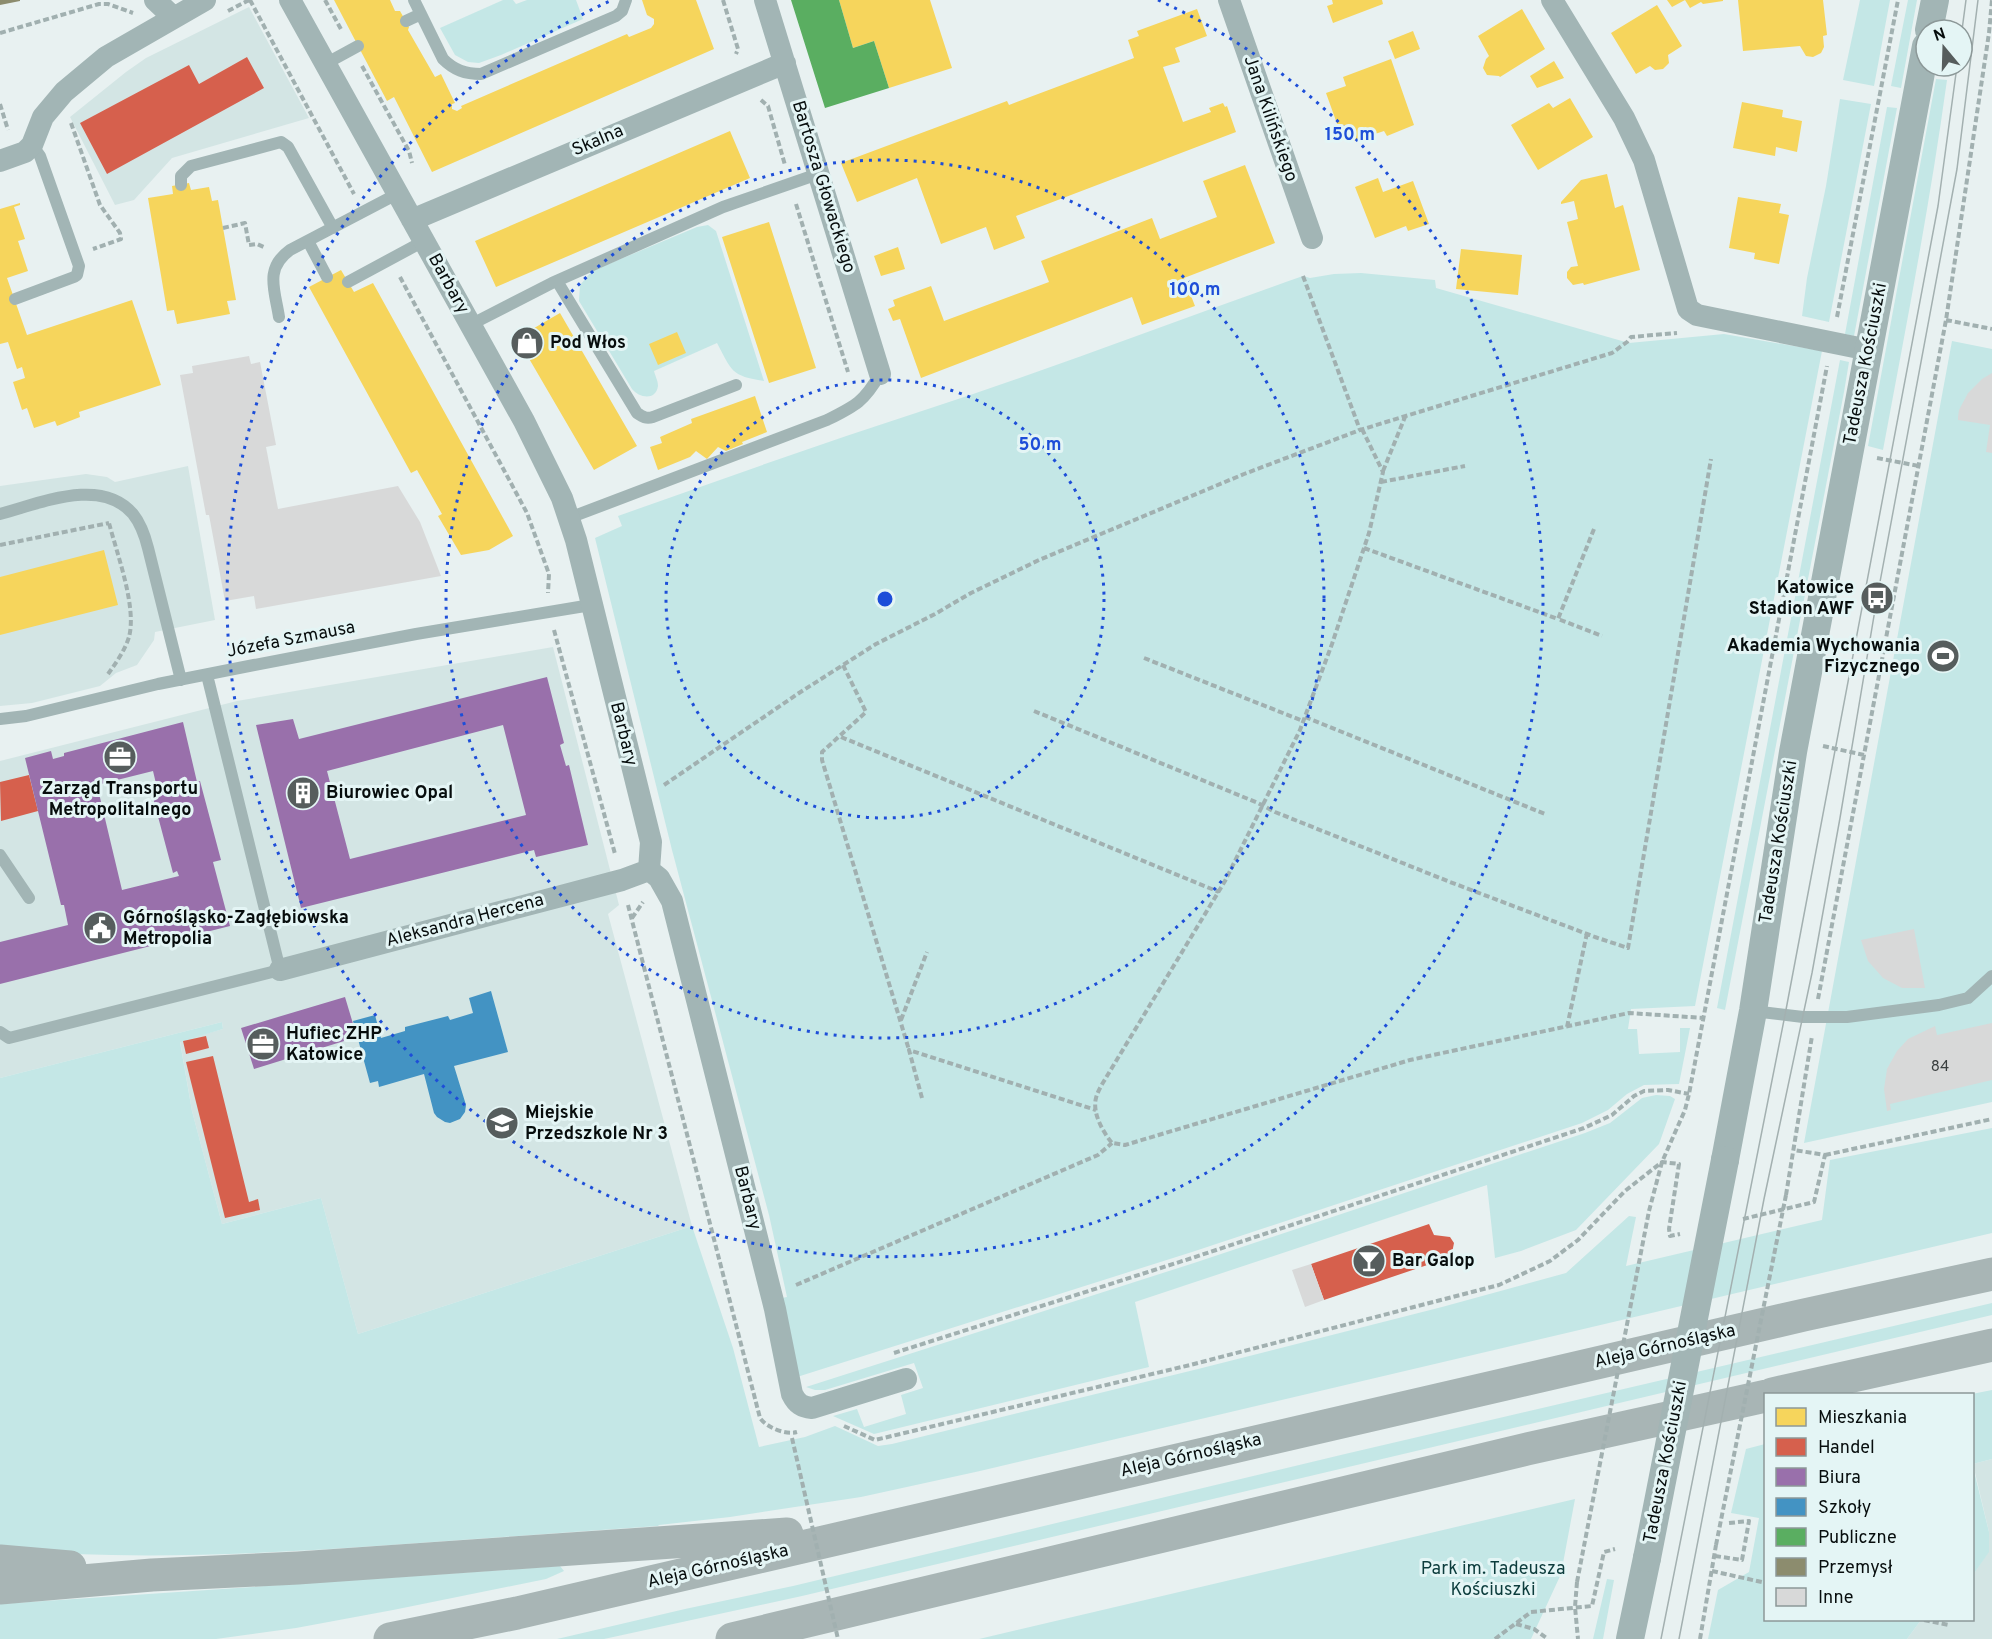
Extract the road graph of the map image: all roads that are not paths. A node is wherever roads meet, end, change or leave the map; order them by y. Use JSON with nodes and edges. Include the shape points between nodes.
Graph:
{"nodes":[{"id":1,"x":155,"y":0,"type":"edge"},
{"id":2,"x":205,"y":0,"type":"edge"},
{"id":3,"x":290,"y":0,"type":"edge"},
{"id":4,"x":414,"y":0,"type":"edge"},
{"id":5,"x":626,"y":0,"type":"edge"},
{"id":6,"x":765,"y":0,"type":"edge"},
{"id":7,"x":1228,"y":0,"type":"edge"},
{"id":8,"x":1552,"y":0,"type":"edge"},
{"id":9,"x":1935,"y":0,"type":"edge"},
{"id":10,"x":421,"y":14,"type":"junction"},
{"id":11,"x":172,"y":17,"type":"junction"},
{"id":12,"x":1931,"y":18,"type":"edge"},
{"id":13,"x":406,"y":21,"type":"dead end"},
{"id":14,"x":358,"y":46,"type":"dead end"},
{"id":15,"x":785,"y":63,"type":"junction"},
{"id":16,"x":325,"y":64,"type":"junction"},
{"id":17,"x":1920,"y":78,"type":"edge"},
{"id":18,"x":32,"y":146,"type":"junction"},
{"id":19,"x":0,"y":161,"type":"edge"},
{"id":20,"x":818,"y":174,"type":"junction"},
{"id":21,"x":181,"y":185,"type":"dead end"},
{"id":22,"x":397,"y":194,"type":"junction"},
{"id":23,"x":412,"y":220,"type":"junction"},
{"id":24,"x":333,"y":228,"type":"junction"},
{"id":25,"x":1312,"y":238,"type":"dead end"},
{"id":26,"x":308,"y":241,"type":"junction"},
{"id":27,"x":424,"y":241,"type":"junction"},
{"id":28,"x":327,"y":277,"type":"dead end"},
{"id":29,"x":557,"y":280,"type":"junction"},
{"id":30,"x":348,"y":282,"type":"dead end"},
{"id":31,"x":15,"y":299,"type":"dead end"},
{"id":32,"x":279,"y":317,"type":"dead end"},
{"id":33,"x":470,"y":325,"type":"junction"},
{"id":34,"x":1869,"y":350,"type":"junction"},
{"id":35,"x":880,"y":374,"type":"joint"},
{"id":36,"x":736,"y":385,"type":"dead end"},
{"id":37,"x":0,"y":514,"type":"edge"},
{"id":38,"x":569,"y":518,"type":"junction"},
{"id":39,"x":591,"y":605,"type":"junction"},
{"id":40,"x":207,"y":675,"type":"junction"},
{"id":41,"x":181,"y":680,"type":"junction"},
{"id":42,"x":0,"y":719,"type":"edge"},
{"id":43,"x":0,"y":855,"type":"edge"},
{"id":44,"x":649,"y":870,"type":"junction"},
{"id":45,"x":29,"y":898,"type":"dead end"},
{"id":46,"x":280,"y":970,"type":"junction"},
{"id":47,"x":1992,"y":976,"type":"edge"},
{"id":48,"x":1753,"y":1011,"type":"junction"},
{"id":49,"x":0,"y":1032,"type":"edge"},
{"id":50,"x":1992,"y":1274,"type":"edge"},
{"id":51,"x":1992,"y":1345,"type":"edge"},
{"id":52,"x":906,"y":1379,"type":"dead end"},
{"id":53,"x":1781,"y":1393,"type":"edge"},
{"id":54,"x":1764,"y":1396,"type":"edge"},
{"id":55,"x":894,"y":1527,"type":"junction"},
{"id":56,"x":0,"y":1562,"type":"edge"},
{"id":57,"x":152,"y":1575,"type":"junction"},
{"id":58,"x":0,"y":1588,"type":"edge"},
{"id":59,"x":390,"y":1639,"type":"edge"},
{"id":60,"x":732,"y":1639,"type":"edge"},
{"id":61,"x":1630,"y":1639,"type":"edge"}],
"edges":[{"from":1,"to":11,"type":"street"},
{"from":2,"to":11,"type":"street"},
{"from":3,"to":16,"type":"street","name":"Barbary"},
{"from":4,"to":10,"type":"lane"},
{"from":5,"to":10,"type":"lane","via":[[616,16],[481,74],[469,74],[443,59]]},
{"from":6,"to":15,"type":"street","name":"Bartosza Głowackiego"},
{"from":7,"to":25,"type":"street","name":"Jana Kilińskiego"},
{"from":8,"to":34,"type":"street","via":[[1624,118],[1644,160],[1688,309],[1697,315]]},
{"from":9,"to":12,"type":"street"},
{"from":10,"to":13,"type":"lane"},
{"from":11,"to":18,"type":"street","via":[[106,57],[64,92],[43,117]]},
{"from":14,"to":16,"type":"lane"},
{"from":15,"to":20,"type":"street","name":"Bartosza Głowackiego"},
{"from":15,"to":23,"type":"street","name":"Skalna"},
{"from":16,"to":22,"type":"street","name":"Barbary"},
{"from":17,"to":34,"type":"street","name":"Tadeusza Kościuszki"},
{"from":18,"to":19,"type":"street"},
{"from":18,"to":31,"type":"lane","via":[[40,156],[79,266],[77,275]]},
{"from":20,"to":29,"type":"lane","via":[[723,207]]},
{"from":20,"to":35,"type":"street","name":"Bartosza Głowackiego"},
{"from":21,"to":24,"type":"lane","via":[[181,176],[191,166],[281,142],[288,147]]},
{"from":22,"to":23,"type":"street","name":"Barbary"},
{"from":22,"to":24,"type":"lane"},
{"from":23,"to":27,"type":"street","name":"Barbary"},
{"from":24,"to":26,"type":"lane"},
{"from":26,"to":28,"type":"lane"},
{"from":26,"to":32,"type":"lane","via":[[280,257],[273,271]]},
{"from":27,"to":30,"type":"lane"},
{"from":27,"to":33,"type":"street","name":"Barbary"},
{"from":29,"to":33,"type":"lane"},
{"from":29,"to":36,"type":"lane","via":[[642,417],[653,417]]},
{"from":33,"to":38,"type":"street","name":"Barbary","via":[[544,461]]},
{"from":34,"to":48,"type":"street","name":"Tadeusza Kościuszki","via":[[1793,752]]},
{"from":35,"to":38,"type":"lane","via":[[870,392],[856,405],[827,420]]},
{"from":37,"to":41,"type":"lane","via":[[82,494],[114,500],[132,512],[148,548]]},
{"from":38,"to":39,"type":"street","name":"Barbary"},
{"from":39,"to":40,"type":"lane","name":"Józefa Szmausa"},
{"from":39,"to":44,"type":"street","name":"Barbary","via":[[651,842]]},
{"from":40,"to":41,"type":"lane","name":"Józefa Szmausa"},
{"from":40,"to":46,"type":"lane"},
{"from":41,"to":42,"type":"lane","name":"Józefa Szmausa"},
{"from":43,"to":45,"type":"lane"},
{"from":44,"to":46,"type":"street","name":"Aleksandra Hercena"},
{"from":44,"to":52,"type":"street","name":"Barbary","via":[[659,878],[672,901],[795,1401],[813,1408]]},
{"from":46,"to":49,"type":"lane","via":[[9,1038]]},
{"from":47,"to":48,"type":"lane","via":[[1968,998],[1948,1003],[1847,1017]]},
{"from":48,"to":61,"type":"street","name":"Tadeusza Kościuszki","bridge":true},
{"from":50,"to":55,"type":"highway","name":"Aleja Górnośląska"},
{"from":51,"to":53,"type":"highway"},
{"from":54,"to":60,"type":"highway","via":[[1527,1449]]},
{"from":55,"to":57,"type":"highway"},
{"from":55,"to":59,"type":"highway","name":"Aleja Górnośląska"},
{"from":56,"to":57,"type":"highway"},
{"from":57,"to":58,"type":"highway"}]}
